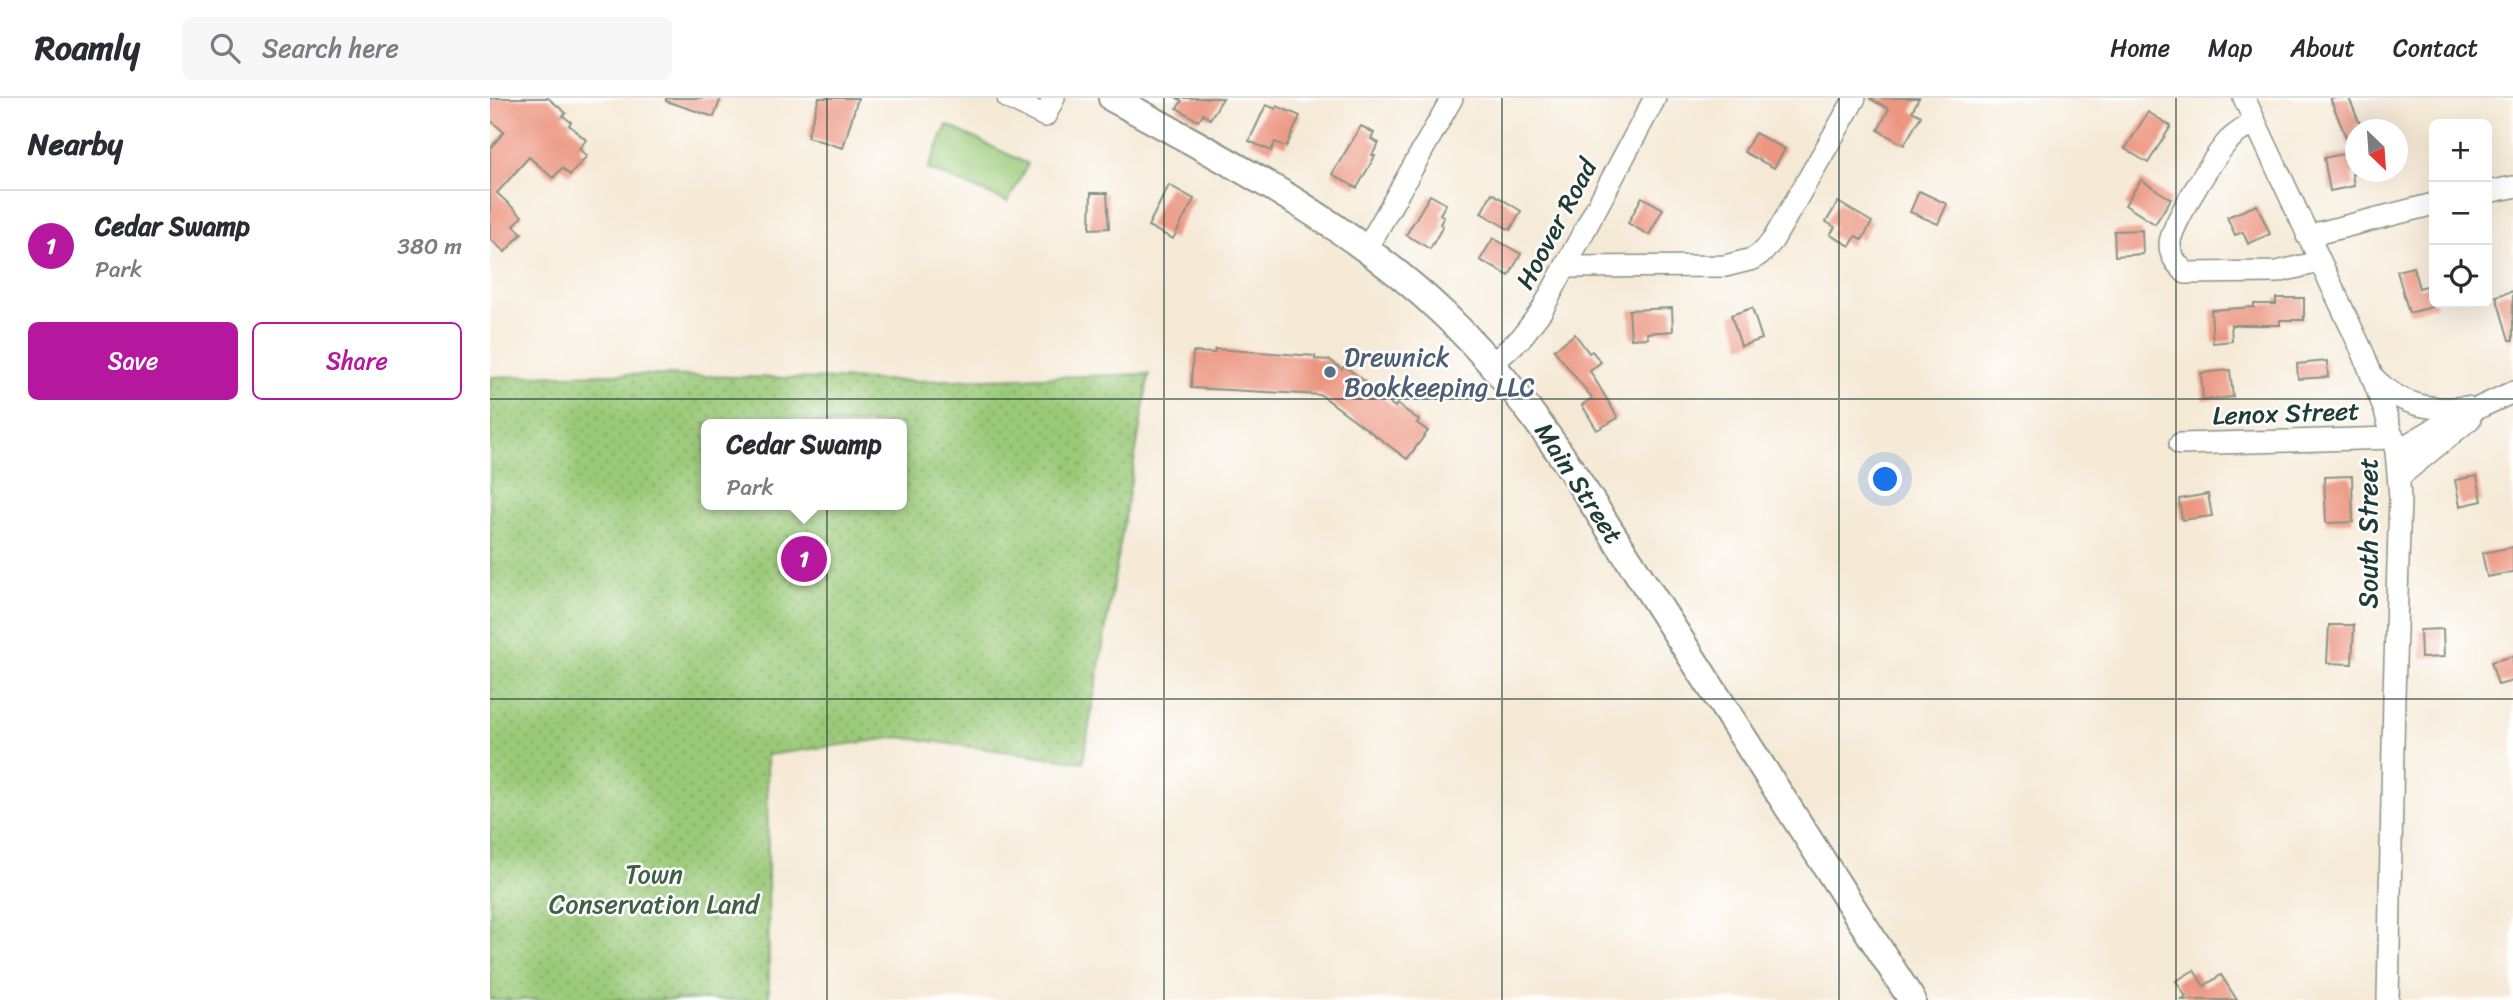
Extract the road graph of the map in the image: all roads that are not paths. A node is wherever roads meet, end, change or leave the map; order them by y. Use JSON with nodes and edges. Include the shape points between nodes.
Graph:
{"nodes":[{"id":1,"x":1007,"y":98,"type":"edge"},
{"id":2,"x":1054,"y":98,"type":"edge"},
{"id":3,"x":1112,"y":98,"type":"edge"},
{"id":4,"x":1452,"y":98,"type":"edge"},
{"id":5,"x":1655,"y":98,"type":"edge"},
{"id":6,"x":1855,"y":98,"type":"edge"},
{"id":7,"x":2244,"y":98,"type":"edge"},
{"id":8,"x":2254,"y":122,"type":"junction"},
{"id":9,"x":2513,"y":187,"type":"edge"},
{"id":10,"x":2492,"y":191,"type":"edge"},
{"id":11,"x":2429,"y":205,"type":"edge"},
{"id":12,"x":2307,"y":236,"type":"junction"},
{"id":13,"x":1366,"y":250,"type":"junction"},
{"id":14,"x":2319,"y":262,"type":"junction"},
{"id":15,"x":1566,"y":268,"type":"junction"},
{"id":16,"x":1492,"y":364,"type":"junction"},
{"id":17,"x":2374,"y":378,"type":"junction"},
{"id":18,"x":2513,"y":392,"type":"edge"},
{"id":19,"x":2490,"y":402,"type":"junction"},
{"id":20,"x":2180,"y":444,"type":"dead end"},
{"id":21,"x":2395,"y":444,"type":"junction"},
{"id":22,"x":2400,"y":476,"type":"junction"},
{"id":23,"x":1912,"y":1000,"type":"edge"},
{"id":24,"x":2388,"y":1000,"type":"edge"}],
"edges":[{"from":1,"to":2,"type":"street","via":[[1045,116]]},
{"from":3,"to":13,"type":"main road","name":"Main Street","via":[[1272,187]]},
{"from":4,"to":13,"type":"street"},
{"from":5,"to":15,"type":"street","name":"Hoover Road"},
{"from":6,"to":15,"type":"street","via":[[1773,240],[1752,259],[1725,266]]},
{"from":7,"to":8,"type":"street","name":"South Street"},
{"from":8,"to":12,"type":"street","name":"South Street"},
{"from":8,"to":14,"type":"street","via":[[2222,148],[2170,235],[2172,255],[2186,273],[2277,272]]},
{"from":9,"to":10,"type":"street"},
{"from":11,"to":12,"type":"street"},
{"from":12,"to":14,"type":"street","name":"South Street"},
{"from":13,"to":16,"type":"main road","name":"Main Street","via":[[1444,314]]},
{"from":14,"to":17,"type":"street","name":"South Street"},
{"from":15,"to":16,"type":"street","name":"Hoover Road","via":[[1532,326]]},
{"from":16,"to":23,"type":"main road","name":"Main Street","via":[[1570,468]]},
{"from":17,"to":19,"type":"street","via":[[2402,400],[2428,408]]},
{"from":17,"to":21,"type":"street","name":"South Street"},
{"from":18,"to":19,"type":"street"},
{"from":19,"to":21,"type":"street"},
{"from":19,"to":22,"type":"street"},
{"from":20,"to":21,"type":"street","name":"Lenox Street"},
{"from":21,"to":22,"type":"street","name":"South Street"},
{"from":22,"to":24,"type":"street","name":"South Street"}]}
